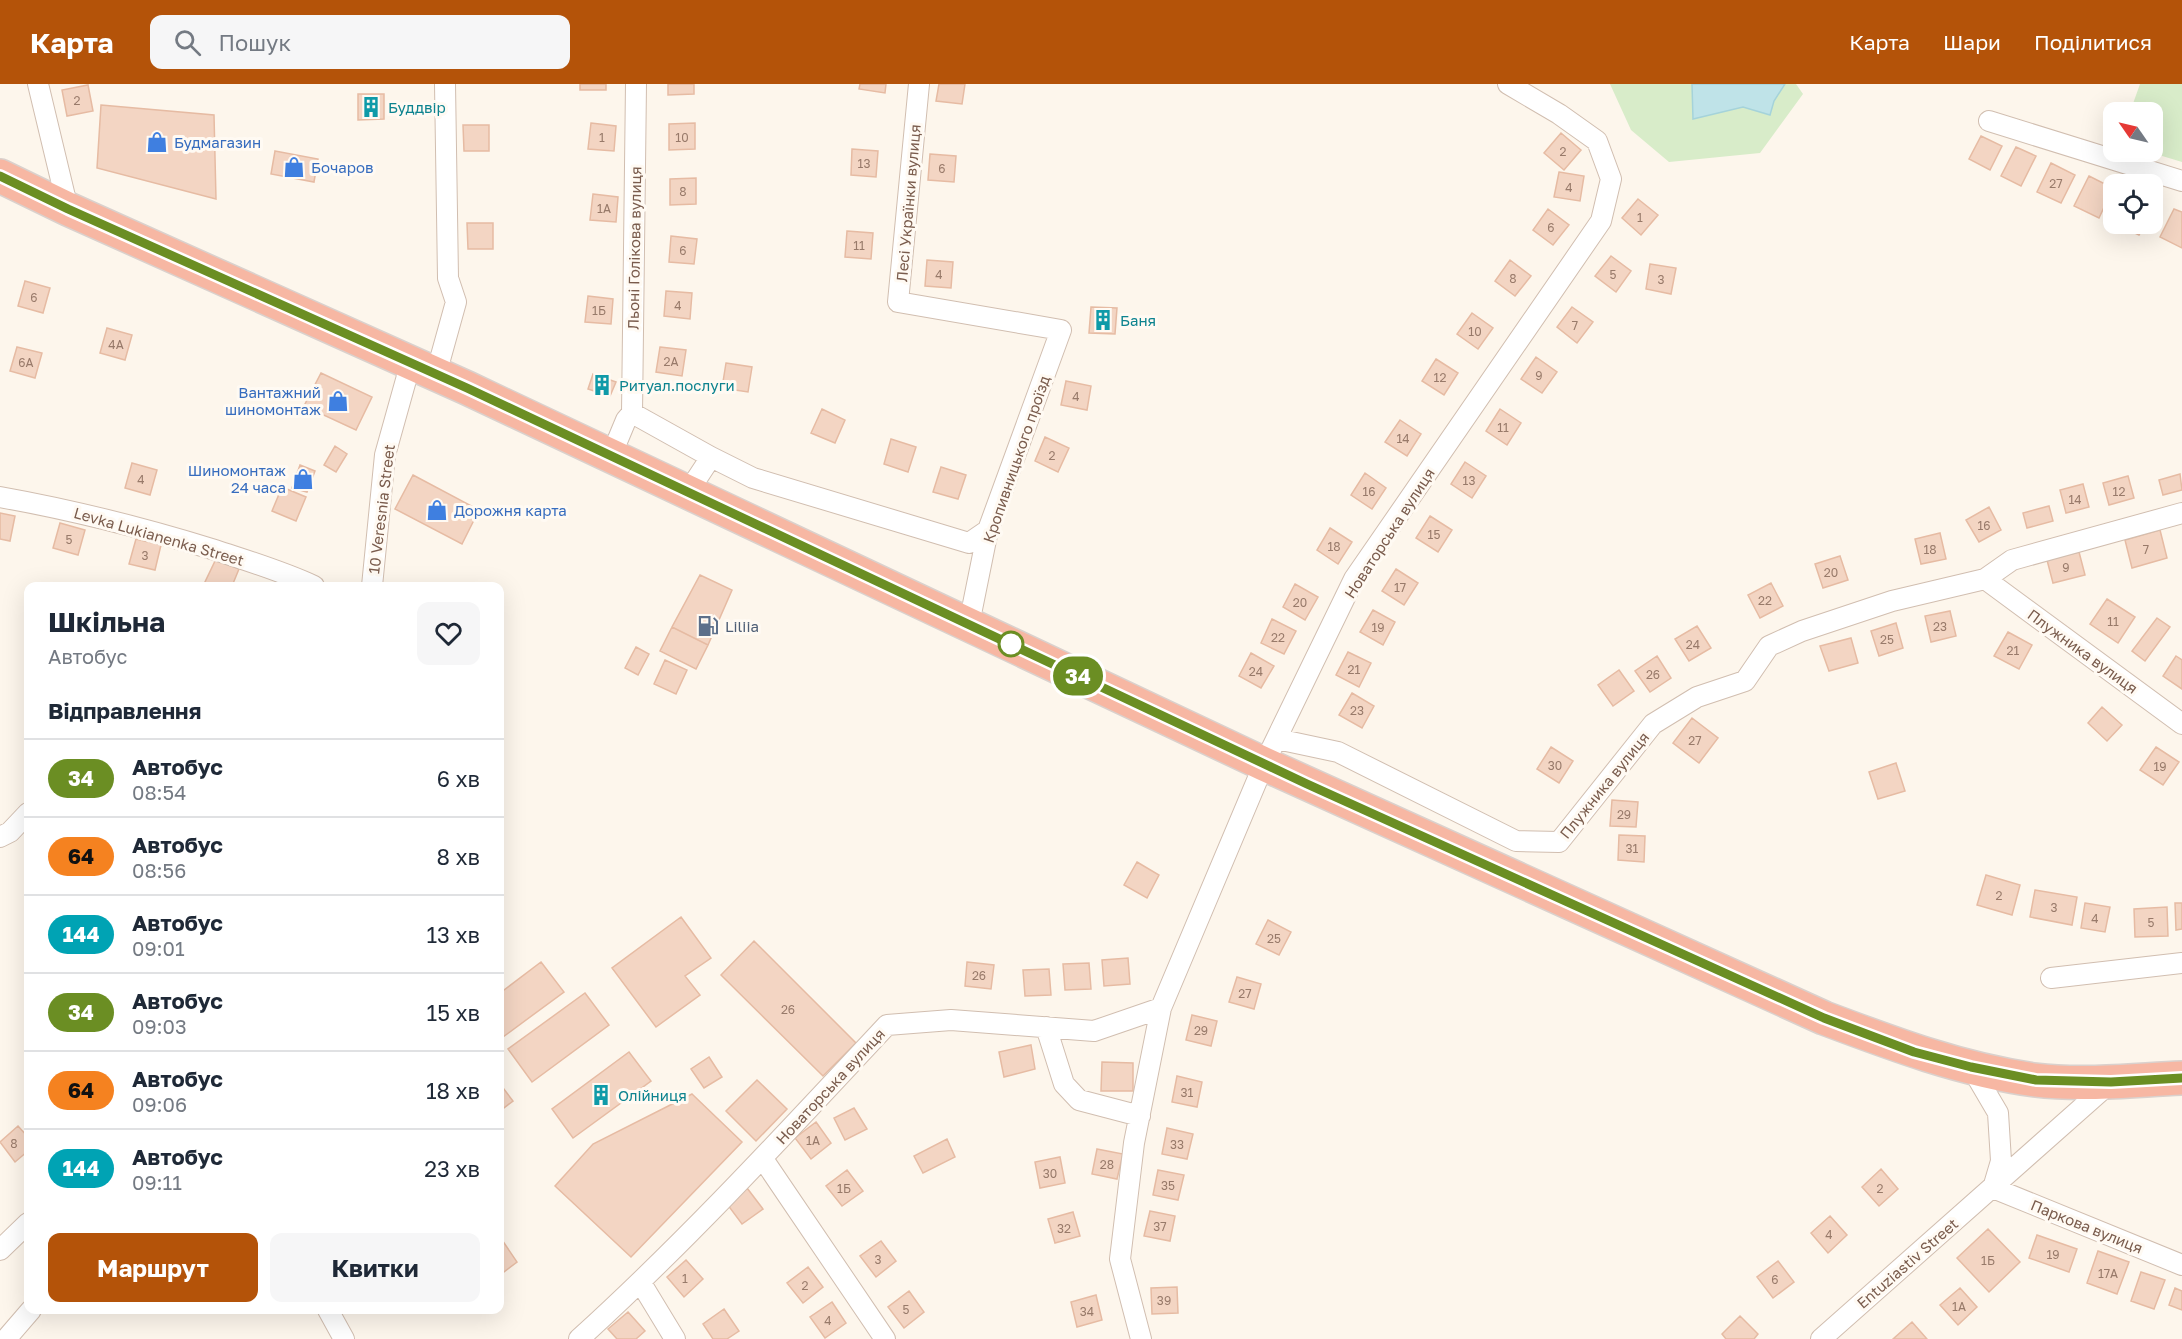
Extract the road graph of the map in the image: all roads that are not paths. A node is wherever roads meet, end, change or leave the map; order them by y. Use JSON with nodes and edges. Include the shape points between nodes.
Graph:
{"nodes":[{"id":1,"x":38,"y":84,"type":"edge"},
{"id":2,"x":445,"y":84,"type":"edge"},
{"id":3,"x":636,"y":84,"type":"edge"},
{"id":4,"x":919,"y":84,"type":"edge"},
{"id":5,"x":1508,"y":84,"type":"edge"},
{"id":6,"x":1989,"y":122,"type":"dead end"},
{"id":7,"x":0,"y":176,"type":"edge"},
{"id":8,"x":2182,"y":181,"type":"edge"},
{"id":9,"x":68,"y":209,"type":"junction"},
{"id":10,"x":1061,"y":330,"type":"joint"},
{"id":11,"x":424,"y":368,"type":"junction"},
{"id":12,"x":632,"y":413,"type":"junction"},
{"id":13,"x":611,"y":456,"type":"junction"},
{"id":14,"x":711,"y":457,"type":"junction"},
{"id":15,"x":688,"y":492,"type":"junction"},
{"id":16,"x":0,"y":497,"type":"edge"},
{"id":17,"x":2182,"y":513,"type":"edge"},
{"id":18,"x":988,"y":530,"type":"junction"},
{"id":19,"x":1985,"y":579,"type":"junction"},
{"id":20,"x":304,"y":582,"type":"edge"},
{"id":21,"x":372,"y":582,"type":"edge"},
{"id":22,"x":969,"y":624,"type":"junction"},
{"id":23,"x":2182,"y":724,"type":"edge"},
{"id":24,"x":1270,"y":752,"type":"junction"},
{"id":25,"x":24,"y":817,"type":"edge"},
{"id":26,"x":3,"y":839,"type":"edge"},
{"id":27,"x":2182,"y":963,"type":"edge"},
{"id":28,"x":2051,"y":978,"type":"dead end"},
{"id":29,"x":1161,"y":1008,"type":"junction"},
{"id":30,"x":1046,"y":1027,"type":"junction"},
{"id":31,"x":1971,"y":1067,"type":"junction"},
{"id":32,"x":2182,"y":1078,"type":"edge"},
{"id":33,"x":2111,"y":1082,"type":"junction"},
{"id":34,"x":1140,"y":1116,"type":"junction"},
{"id":35,"x":763,"y":1159,"type":"junction"},
{"id":36,"x":1993,"y":1188,"type":"junction"},
{"id":37,"x":24,"y":1227,"type":"edge"},
{"id":38,"x":0,"y":1250,"type":"edge"},
{"id":39,"x":2182,"y":1265,"type":"edge"},
{"id":40,"x":641,"y":1283,"type":"junction"},
{"id":41,"x":28,"y":1314,"type":"edge"},
{"id":42,"x":330,"y":1314,"type":"edge"},
{"id":43,"x":6,"y":1339,"type":"edge"},
{"id":44,"x":344,"y":1339,"type":"edge"},
{"id":45,"x":579,"y":1339,"type":"edge"},
{"id":46,"x":675,"y":1339,"type":"edge"},
{"id":47,"x":885,"y":1339,"type":"edge"},
{"id":48,"x":1141,"y":1339,"type":"edge"},
{"id":49,"x":1821,"y":1339,"type":"edge"}],
"edges":[{"from":1,"to":9,"type":"street"},
{"from":2,"to":11,"type":"street","name":"10 Veresnia Street","via":[[448,278],[456,302]]},
{"from":3,"to":12,"type":"street","name":"Льоні Голікова вулиця"},
{"from":4,"to":10,"type":"street","name":"Лесі Українки вулиця","via":[[898,302]]},
{"from":5,"to":24,"type":"street","name":"Новаторська вулиця","via":[[1597,141],[1611,179],[1601,221],[1354,579]]},
{"from":6,"to":8,"type":"street"},
{"from":7,"to":9,"type":"highway"},
{"from":9,"to":11,"type":"highway"},
{"from":10,"to":18,"type":"street","name":"Кропивницького проїзд"},
{"from":11,"to":13,"type":"highway"},
{"from":11,"to":21,"type":"street","name":"10 Veresnia Street","via":[[385,455]]},
{"from":12,"to":13,"type":"street","name":"Льоні Голікова вулиця"},
{"from":12,"to":14,"type":"street"},
{"from":13,"to":15,"type":"highway"},
{"from":14,"to":15,"type":"street"},
{"from":14,"to":18,"type":"street","via":[[753,478],[969,543]]},
{"from":15,"to":22,"type":"highway"},
{"from":16,"to":20,"type":"street","name":"Levka Lukianenka Street","via":[[160,533]]},
{"from":17,"to":19,"type":"street","name":"Плужника вулиця","via":[[2012,560]]},
{"from":18,"to":22,"type":"street","name":"Кропивницького проїзд"},
{"from":19,"to":23,"type":"street","name":"Плужника вулиця"},
{"from":19,"to":24,"type":"street","name":"Плужника вулиця","via":[[1892,601],[1769,646],[1745,681],[1697,697],[1653,724],[1559,842],[1516,841],[1338,752]]},
{"from":22,"to":24,"type":"highway"},
{"from":24,"to":29,"type":"street","name":"Новаторська вулиця"},
{"from":24,"to":31,"type":"highway","via":[[1824,1018],[1914,1052]]},
{"from":25,"to":26,"type":"street"},
{"from":27,"to":28,"type":"street"},
{"from":29,"to":30,"type":"street","name":"Новаторська вулиця","via":[[1094,1031]]},
{"from":29,"to":34,"type":"street","name":"Новаторська вулиця"},
{"from":30,"to":34,"type":"street","via":[[1064,1084],[1079,1100]]},
{"from":30,"to":35,"type":"street","name":"Новаторська вулиця","via":[[951,1020],[887,1025]]},
{"from":31,"to":33,"type":"highway","via":[[2036,1080]]},
{"from":31,"to":36,"type":"street","via":[[1998,1113],[2001,1161]]},
{"from":32,"to":33,"type":"highway"},
{"from":33,"to":36,"type":"street","name":"Entuziastiv Street"},
{"from":34,"to":48,"type":"street","name":"Новаторська вулиця","via":[[1120,1258]]},
{"from":35,"to":40,"type":"street","name":"Новаторська вулиця"},
{"from":35,"to":47,"type":"street"},
{"from":36,"to":39,"type":"street","name":"Паркова вулиця"},
{"from":36,"to":49,"type":"street","name":"Entuziastiv Street"},
{"from":37,"to":38,"type":"street"},
{"from":40,"to":45,"type":"street","name":"Новаторська вулиця"},
{"from":40,"to":46,"type":"street"},
{"from":41,"to":43,"type":"street"},
{"from":42,"to":44,"type":"street"}]}
